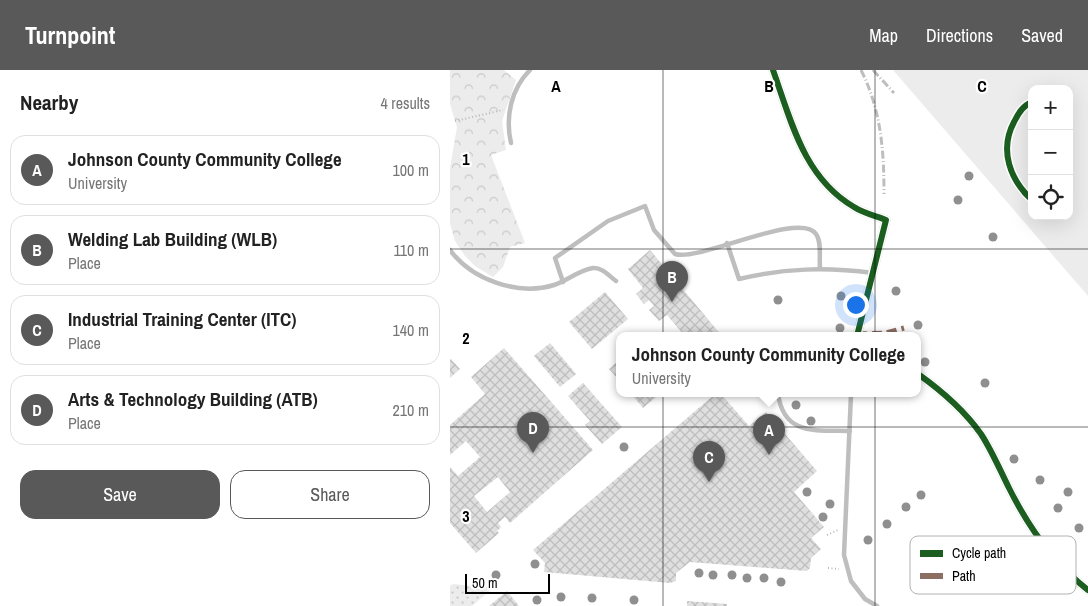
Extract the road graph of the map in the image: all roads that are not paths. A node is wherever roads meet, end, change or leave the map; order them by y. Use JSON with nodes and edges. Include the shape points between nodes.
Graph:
{"nodes":[{"id":1,"x":530,"y":70,"type":"edge"},
{"id":2,"x":773,"y":70,"type":"edge"},
{"id":3,"x":511,"y":143,"type":"dead end"},
{"id":4,"x":727,"y":243,"type":"junction"},
{"id":5,"x":450,"y":250,"type":"edge"},
{"id":6,"x":820,"y":268,"type":"junction"},
{"id":7,"x":872,"y":273,"type":"junction"},
{"id":8,"x":616,"y":281,"type":"dead end"},
{"id":9,"x":563,"y":282,"type":"junction"},
{"id":10,"x":858,"y":332,"type":"edge"},
{"id":11,"x":921,"y":376,"type":"edge"},
{"id":12,"x":779,"y":397,"type":"edge"},
{"id":13,"x":851,"y":397,"type":"edge"},
{"id":14,"x":850,"y":431,"type":"junction"},
{"id":15,"x":1037,"y":536,"type":"edge"},
{"id":16,"x":1076,"y":580,"type":"edge"},
{"id":17,"x":1088,"y":590,"type":"edge"},
{"id":18,"x":876,"y":606,"type":"edge"}],
"edges":[{"from":1,"to":3,"type":"lane","via":[[512,98],[508,122]]},
{"from":2,"to":7,"type":"street","via":[[800,145],[817,174],[855,208],[886,220]]},
{"from":4,"to":6,"type":"lane","via":[[739,279],[790,269]]},
{"from":4,"to":6,"type":"lane","via":[[757,234],[810,229],[819,240]]},
{"from":4,"to":9,"type":"lane","via":[[688,255],[675,254],[654,230],[645,206],[608,221],[555,258]]},
{"from":5,"to":9,"type":"lane","via":[[455,257],[494,283],[535,289]]},
{"from":6,"to":7,"type":"lane"},
{"from":7,"to":10,"type":"street"},
{"from":8,"to":9,"type":"lane","via":[[604,271],[592,268]]},
{"from":11,"to":15,"type":"street","via":[[947,395],[970,419]]},
{"from":12,"to":14,"type":"lane","via":[[786,417],[794,425],[804,429]]},
{"from":13,"to":14,"type":"lane"},
{"from":14,"to":18,"type":"lane","via":[[844,555],[857,590]]},
{"from":16,"to":17,"type":"street"}]}
